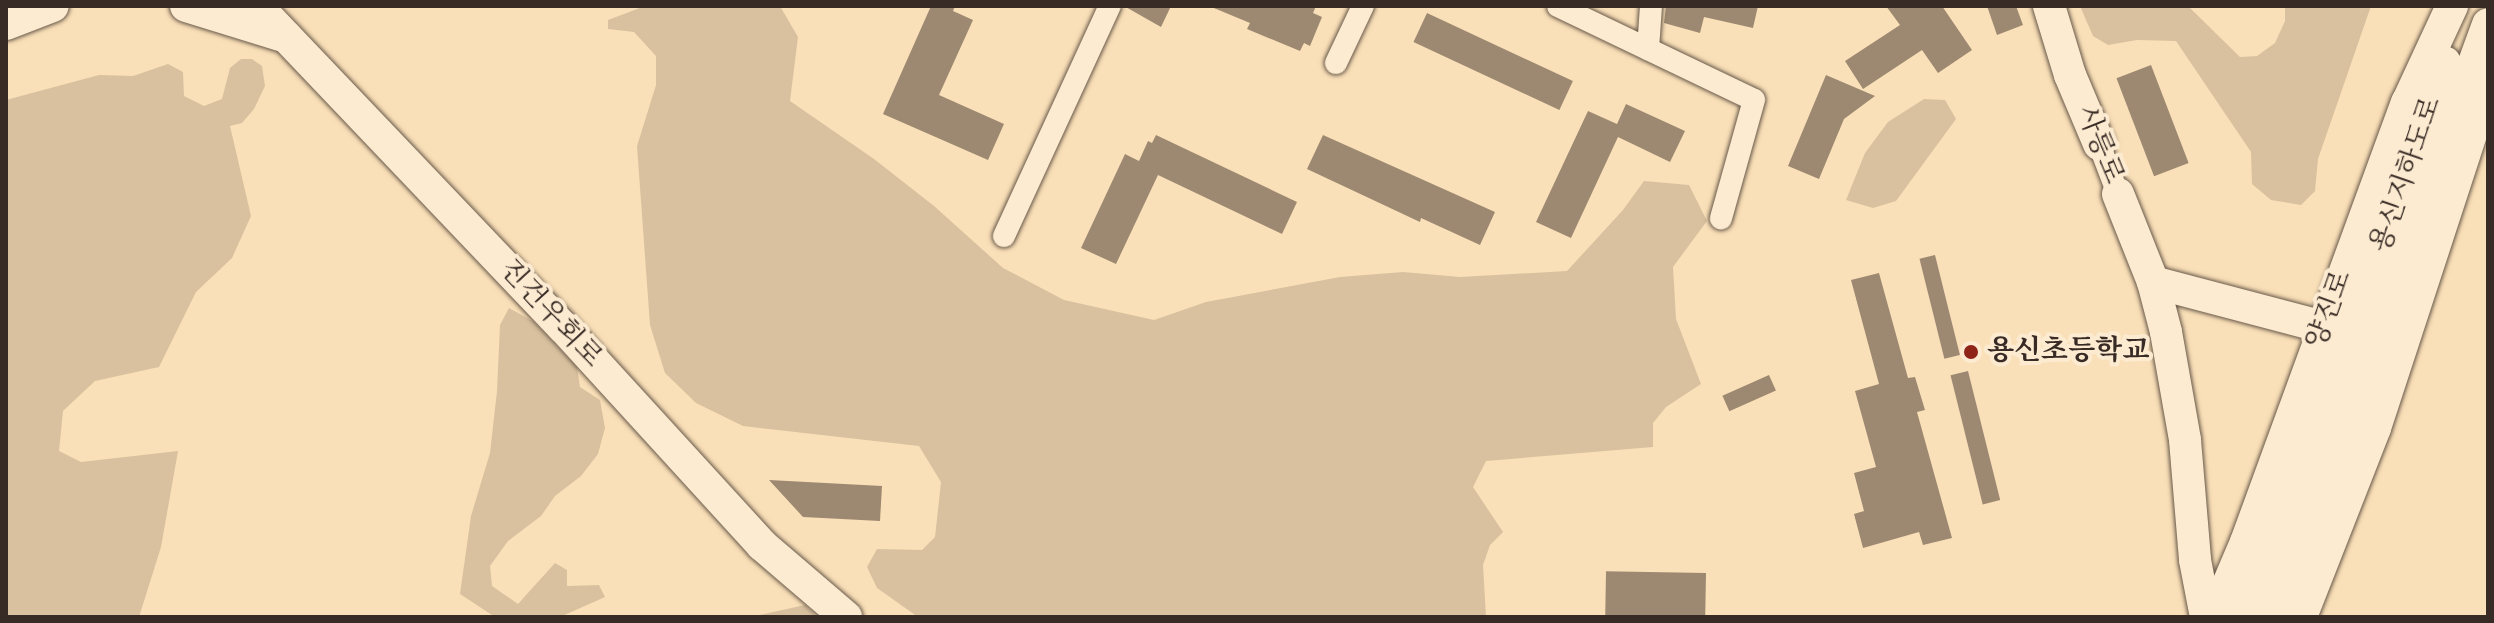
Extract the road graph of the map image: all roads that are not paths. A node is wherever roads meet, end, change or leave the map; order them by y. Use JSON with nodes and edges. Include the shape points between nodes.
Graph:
{"nodes":[{"id":1,"x":53,"y":6,"type":"edge"},
{"id":2,"x":186,"y":6,"type":"edge"},
{"id":3,"x":257,"y":6,"type":"edge"},
{"id":4,"x":286,"y":6,"type":"edge"},
{"id":5,"x":1110,"y":6,"type":"edge"},
{"id":6,"x":1363,"y":6,"type":"edge"},
{"id":7,"x":1558,"y":6,"type":"edge"},
{"id":8,"x":1651,"y":6,"type":"edge"},
{"id":9,"x":2049,"y":6,"type":"edge"},
{"id":10,"x":2452,"y":6,"type":"edge"},
{"id":11,"x":2464,"y":6,"type":"edge"},
{"id":12,"x":6,"y":24,"type":"edge"},
{"id":13,"x":2488,"y":24,"type":"edge"},
{"id":14,"x":286,"y":38,"type":"junction"},
{"id":15,"x":1648,"y":49,"type":"junction"},
{"id":16,"x":1336,"y":63,"type":"dead end"},
{"id":17,"x":2488,"y":82,"type":"edge"},
{"id":18,"x":2099,"y":144,"type":"joint"},
{"id":19,"x":2118,"y":194,"type":"joint"},
{"id":20,"x":1721,"y":218,"type":"dead end"},
{"id":21,"x":1004,"y":236,"type":"dead end"},
{"id":22,"x":2153,"y":282,"type":"junction"},
{"id":23,"x":2323,"y":327,"type":"junction"},
{"id":24,"x":2242,"y":615,"type":"edge"},
{"id":25,"x":846,"y":617,"type":"edge"},
{"id":26,"x":2206,"y":617,"type":"edge"},
{"id":27,"x":2301,"y":617,"type":"edge"}],
"edges":[{"from":1,"to":12,"type":"main road"},
{"from":2,"to":14,"type":"main road"},
{"from":3,"to":14,"type":"main road","name":"진건우회로"},
{"from":4,"to":14,"type":"main road"},
{"from":5,"to":21,"type":"street"},
{"from":6,"to":16,"type":"street"},
{"from":7,"to":15,"type":"street"},
{"from":8,"to":15,"type":"street"},
{"from":9,"to":18,"type":"main road","name":"사릉로"},
{"from":10,"to":23,"type":"main road","name":"양진로","via":[[2407,103]]},
{"from":11,"to":24,"type":"main road","name":"용신지하도로","via":[[2316,441]]},
{"from":13,"to":24,"type":"main road","name":"용신지하도로","via":[[2333,475]]},
{"from":14,"to":25,"type":"main road","name":"진건우회로","via":[[563,327],[762,545]]},
{"from":15,"to":20,"type":"street","via":[[1754,100]]},
{"from":17,"to":27,"type":"main road","via":[[2375,428]]},
{"from":18,"to":19,"type":"street","name":"사릉로"},
{"from":19,"to":22,"type":"main road","name":"사릉로"},
{"from":22,"to":23,"type":"main road"},
{"from":22,"to":26,"type":"main road","name":"사릉로","via":[[2185,440],[2195,560]]},
{"from":23,"to":24,"type":"main road","name":"양진로"}]}
